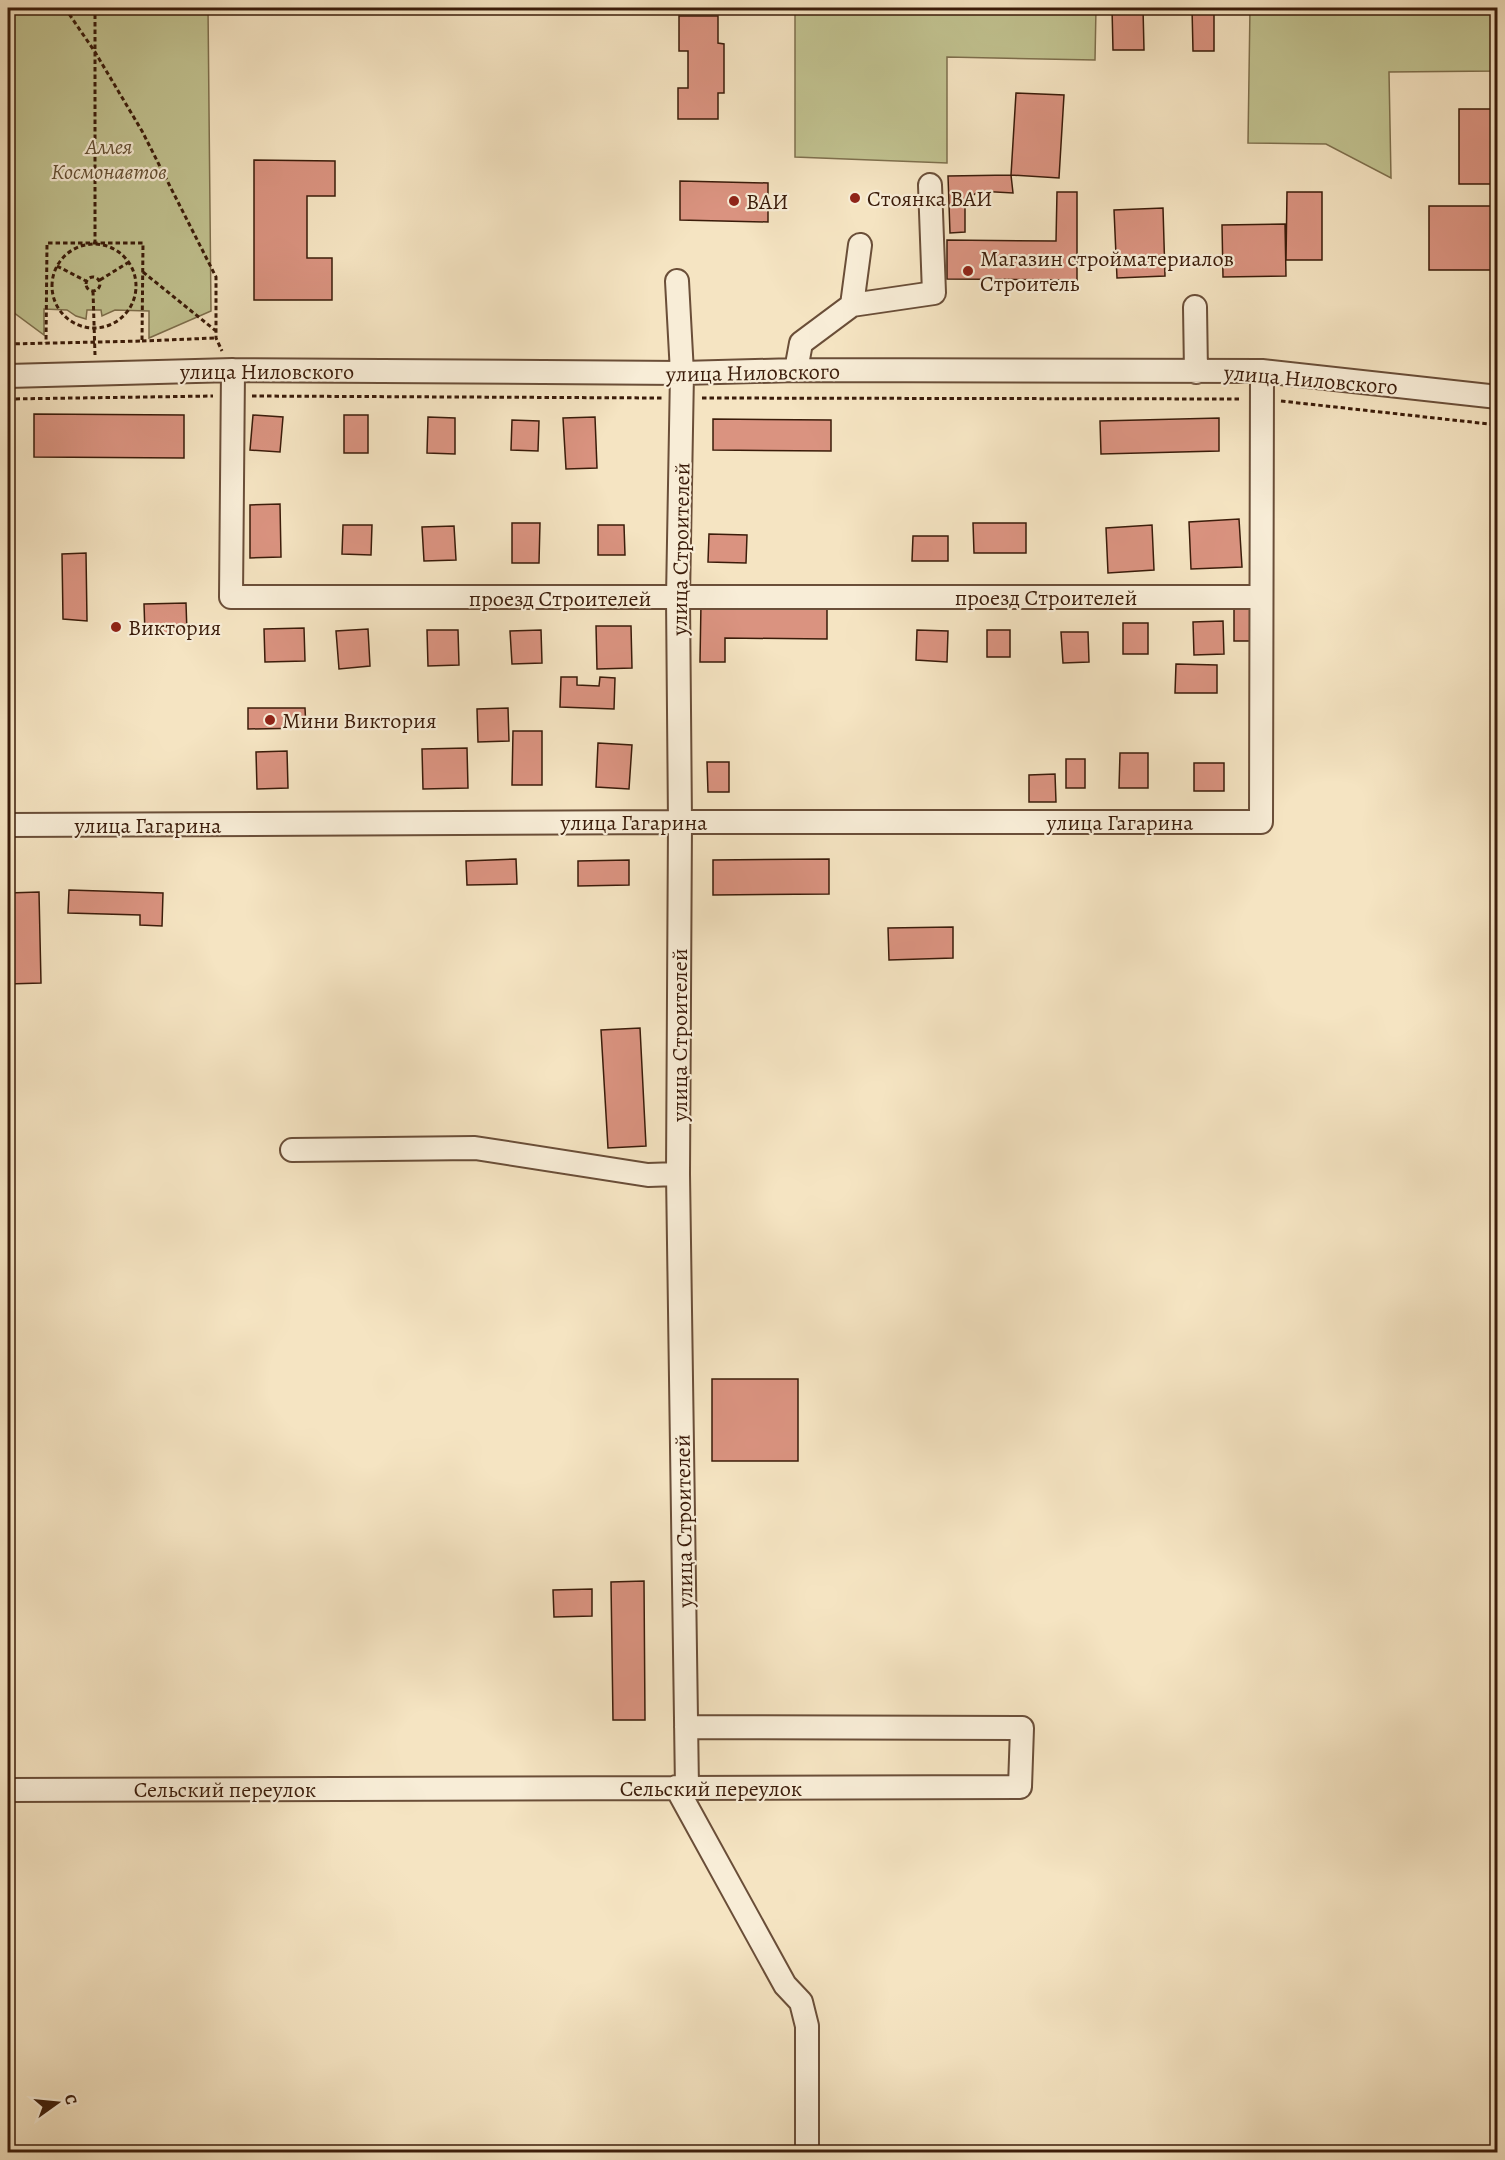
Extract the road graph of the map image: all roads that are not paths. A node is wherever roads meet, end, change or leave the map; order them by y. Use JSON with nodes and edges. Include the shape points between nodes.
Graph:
{"nodes":[{"id":1,"x":930,"y":185,"type":"dead end"},
{"id":2,"x":860,"y":245,"type":"dead end"},
{"id":3,"x":677,"y":281,"type":"dead end"},
{"id":4,"x":852,"y":306,"type":"junction"},
{"id":5,"x":1196,"y":307,"type":"dead end"},
{"id":6,"x":232,"y":370,"type":"junction"},
{"id":7,"x":796,"y":370,"type":"junction"},
{"id":8,"x":1262,"y":371,"type":"junction"},
{"id":9,"x":1196,"y":372,"type":"junction"},
{"id":10,"x":682,"y":373,"type":"junction"},
{"id":11,"x":8,"y":376,"type":"edge"},
{"id":12,"x":1497,"y":397,"type":"edge"},
{"id":13,"x":1261,"y":597,"type":"junction"},
{"id":14,"x":678,"y":598,"type":"junction"},
{"id":15,"x":680,"y":822,"type":"junction"},
{"id":16,"x":8,"y":825,"type":"edge"},
{"id":17,"x":292,"y":1150,"type":"dead end"},
{"id":18,"x":678,"y":1174,"type":"junction"},
{"id":19,"x":686,"y":1727,"type":"junction"},
{"id":20,"x":681,"y":1788,"type":"junction"},
{"id":21,"x":8,"y":1790,"type":"edge"},
{"id":22,"x":807,"y":2152,"type":"edge"}],
"edges":[{"from":1,"to":4,"type":"street","via":[[934,293]]},
{"from":2,"to":4,"type":"street"},
{"from":3,"to":10,"type":"street","name":"улица Строителей"},
{"from":4,"to":7,"type":"street","via":[[801,343]]},
{"from":5,"to":9,"type":"street"},
{"from":6,"to":10,"type":"street","name":"улица Ниловского"},
{"from":6,"to":11,"type":"street","name":"улица Ниловского"},
{"from":6,"to":14,"type":"street","name":"проезд Строителей","via":[[231,597]]},
{"from":7,"to":9,"type":"street","name":"улица Ниловского"},
{"from":7,"to":10,"type":"street","name":"улица Ниловского"},
{"from":8,"to":9,"type":"street","name":"улица Ниловского"},
{"from":8,"to":12,"type":"street","name":"улица Ниловского"},
{"from":8,"to":13,"type":"street"},
{"from":10,"to":14,"type":"street","name":"улица Строителей"},
{"from":13,"to":14,"type":"street","name":"проезд Строителей"},
{"from":13,"to":15,"type":"street","name":"улица Гагарина","via":[[1261,822]]},
{"from":14,"to":15,"type":"street","name":"улица Строителей"},
{"from":15,"to":16,"type":"street","name":"улица Гагарина"},
{"from":15,"to":18,"type":"street","name":"улица Строителей"},
{"from":17,"to":18,"type":"street","via":[[475,1148],[648,1175]]},
{"from":18,"to":19,"type":"street","name":"улица Строителей"},
{"from":19,"to":20,"type":"street","name":"улица Строителей"},
{"from":19,"to":20,"type":"street","name":"Сельский переулок","via":[[1022,1728],[1020,1787]]},
{"from":20,"to":21,"type":"street","name":"Сельский переулок"},
{"from":20,"to":22,"type":"street","via":[[785,1985],[801,2002],[808,2037]]}]}
